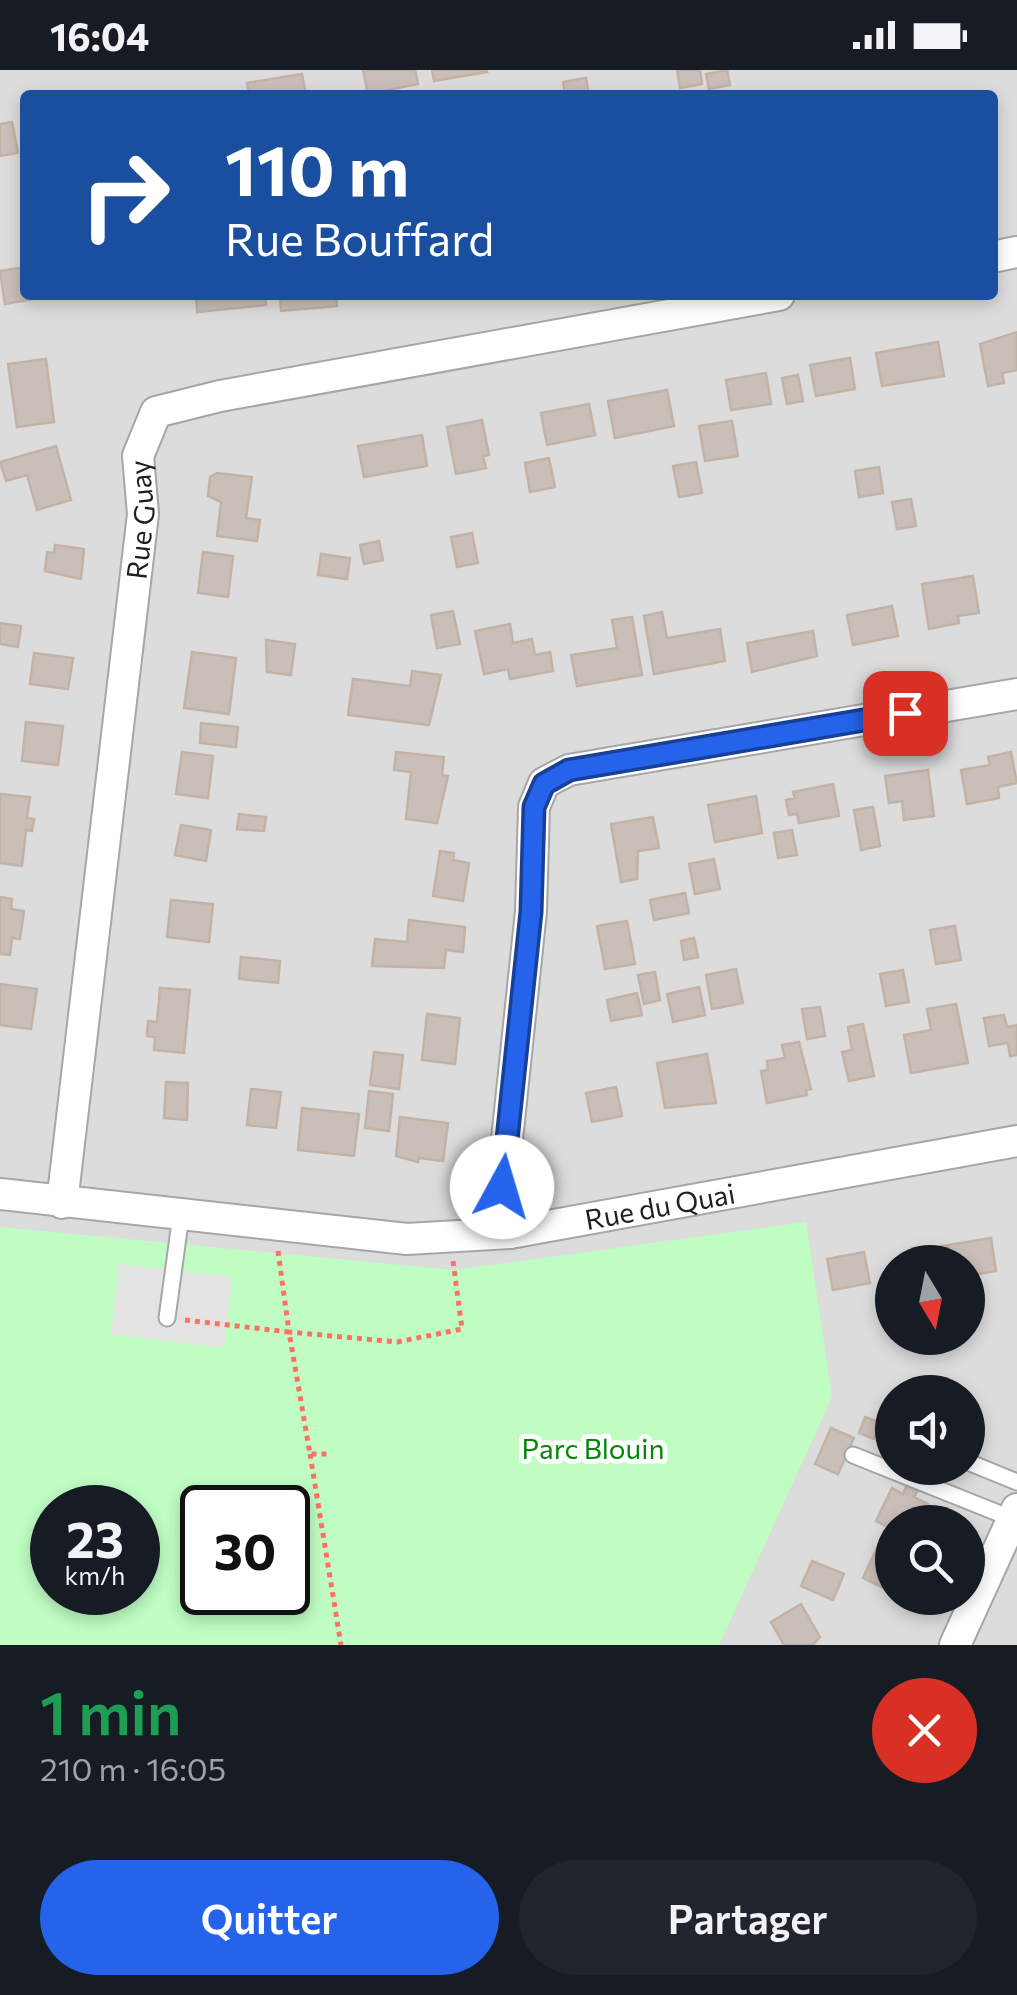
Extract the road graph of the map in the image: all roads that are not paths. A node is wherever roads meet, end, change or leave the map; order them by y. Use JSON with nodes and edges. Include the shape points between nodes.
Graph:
{"nodes":[{"id":1,"x":752,"y":300,"type":"edge"},
{"id":2,"x":1017,"y":694,"type":"edge"},
{"id":3,"x":1017,"y":1142,"type":"edge"},
{"id":4,"x":0,"y":1194,"type":"edge"},
{"id":5,"x":62,"y":1203,"type":"junction"},
{"id":6,"x":181,"y":1216,"type":"junction"},
{"id":7,"x":510,"y":1233,"type":"junction"},
{"id":8,"x":167,"y":1318,"type":"road end"},
{"id":9,"x":853,"y":1455,"type":"dead end"},
{"id":10,"x":985,"y":1469,"type":"edge"},
{"id":11,"x":1017,"y":1482,"type":"edge"},
{"id":12,"x":1012,"y":1528,"type":"edge"},
{"id":13,"x":954,"y":1645,"type":"edge"}],
"edges":[{"from":1,"to":5,"type":"street","name":"Rue Guay","via":[[156,412],[138,456],[143,514]]},
{"from":2,"to":7,"type":"street","via":[[569,770],[544,784],[534,807],[531,912],[502,1187]]},
{"from":3,"to":7,"type":"street","name":"Rue du Quai"},
{"from":4,"to":5,"type":"street","name":"Rue du Quai"},
{"from":5,"to":6,"type":"street","name":"Rue du Quai"},
{"from":6,"to":7,"type":"street","name":"Rue du Quai","via":[[406,1239]]},
{"from":6,"to":8,"type":"lane"},
{"from":9,"to":12,"type":"lane"},
{"from":10,"to":11,"type":"lane"},
{"from":12,"to":13,"type":"street"}]}
